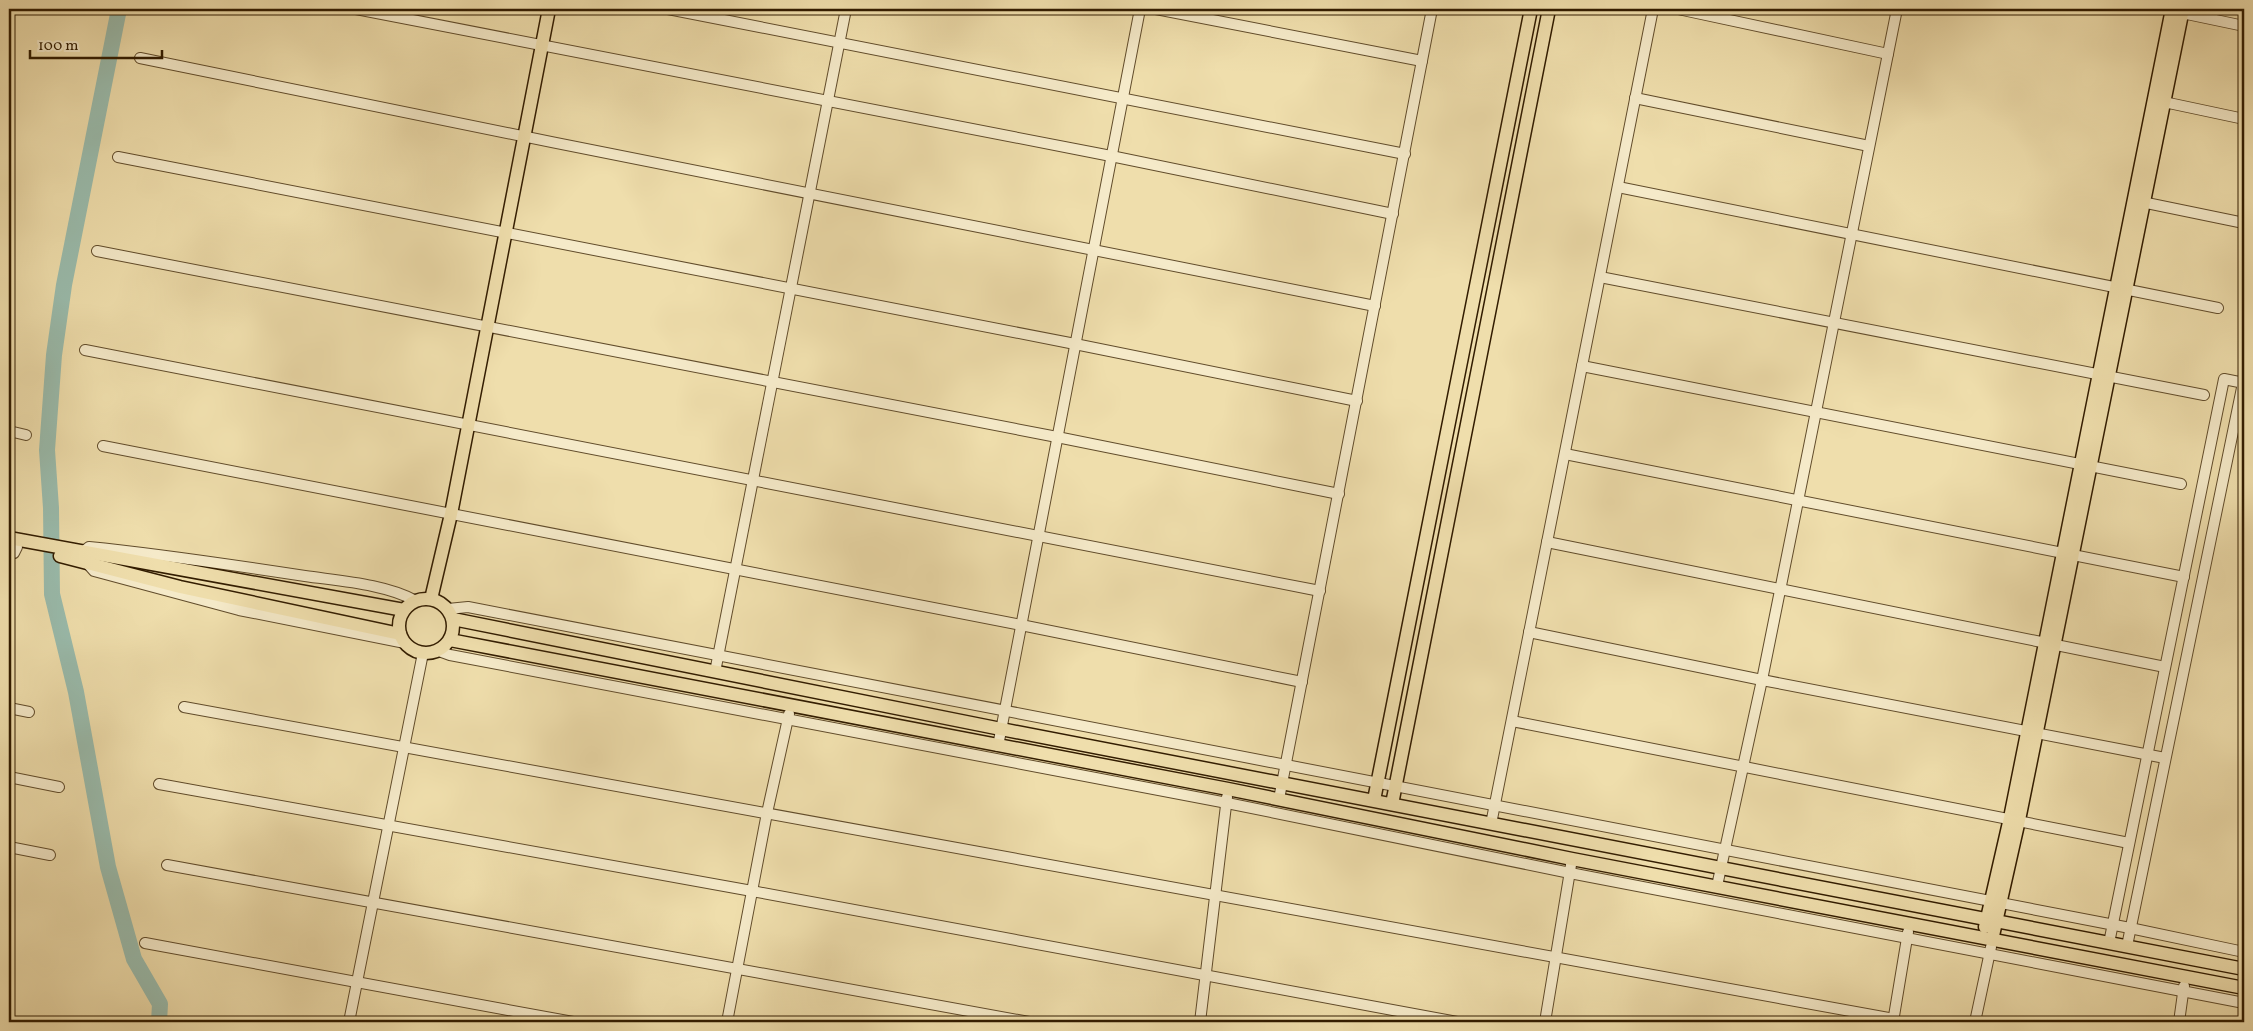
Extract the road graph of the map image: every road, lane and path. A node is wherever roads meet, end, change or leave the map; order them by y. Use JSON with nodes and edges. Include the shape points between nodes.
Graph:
{"nodes":[{"id":1,"x":356,"y":9,"type":"edge"},
{"id":2,"x":549,"y":9,"type":"edge"},
{"id":3,"x":668,"y":9,"type":"edge"},
{"id":4,"x":846,"y":9,"type":"edge"},
{"id":5,"x":1140,"y":9,"type":"edge"},
{"id":6,"x":1156,"y":9,"type":"edge"},
{"id":7,"x":1432,"y":9,"type":"edge"},
{"id":8,"x":1531,"y":9,"type":"edge"},
{"id":9,"x":1548,"y":9,"type":"edge"},
{"id":10,"x":1653,"y":9,"type":"edge"},
{"id":11,"x":1678,"y":9,"type":"edge"},
{"id":12,"x":1897,"y":9,"type":"edge"},
{"id":13,"x":2179,"y":10,"type":"edge"},
{"id":14,"x":2244,"y":26,"type":"edge"},
{"id":15,"x":840,"y":42,"type":"junction"},
{"id":16,"x":542,"y":45,"type":"junction"},
{"id":17,"x":1888,"y":54,"type":"junction"},
{"id":18,"x":140,"y":58,"type":"dead end"},
{"id":19,"x":1422,"y":61,"type":"junction"},
{"id":20,"x":1123,"y":97,"type":"junction"},
{"id":21,"x":1636,"y":98,"type":"junction"},
{"id":22,"x":828,"y":102,"type":"junction"},
{"id":23,"x":2164,"y":102,"type":"junction"},
{"id":24,"x":2244,"y":119,"type":"edge"},
{"id":25,"x":524,"y":138,"type":"junction"},
{"id":26,"x":1869,"y":146,"type":"junction"},
{"id":27,"x":1405,"y":154,"type":"junction"},
{"id":28,"x":1111,"y":156,"type":"junction"},
{"id":29,"x":118,"y":157,"type":"dead end"},
{"id":30,"x":1618,"y":187,"type":"junction"},
{"id":31,"x":810,"y":192,"type":"junction"},
{"id":32,"x":2139,"y":201,"type":"junction"},
{"id":33,"x":1393,"y":214,"type":"junction"},
{"id":34,"x":2239,"y":222,"type":"dead end"},
{"id":35,"x":506,"y":232,"type":"junction"},
{"id":36,"x":1851,"y":235,"type":"junction"},
{"id":37,"x":1093,"y":249,"type":"junction"},
{"id":38,"x":97,"y":251,"type":"dead end"},
{"id":39,"x":1600,"y":278,"type":"junction"},
{"id":40,"x":2122,"y":288,"type":"junction"},
{"id":41,"x":791,"y":290,"type":"junction"},
{"id":42,"x":1375,"y":306,"type":"junction"},
{"id":43,"x":2218,"y":308,"type":"dead end"},
{"id":44,"x":1833,"y":323,"type":"junction"},
{"id":45,"x":487,"y":328,"type":"junction"},
{"id":46,"x":1075,"y":344,"type":"junction"},
{"id":47,"x":85,"y":350,"type":"dead end"},
{"id":48,"x":1582,"y":366,"type":"junction"},
{"id":49,"x":2104,"y":377,"type":"junction"},
{"id":50,"x":772,"y":382,"type":"junction"},
{"id":51,"x":2243,"y":383,"type":"edge"},
{"id":52,"x":2204,"y":395,"type":"dead end"},
{"id":53,"x":1357,"y":401,"type":"junction"},
{"id":54,"x":1815,"y":412,"type":"junction"},
{"id":55,"x":468,"y":424,"type":"junction"},
{"id":56,"x":9,"y":431,"type":"edge"},
{"id":57,"x":26,"y":434,"type":"dead end"},
{"id":58,"x":1057,"y":437,"type":"junction"},
{"id":59,"x":103,"y":446,"type":"dead end"},
{"id":60,"x":1565,"y":454,"type":"junction"},
{"id":61,"x":2086,"y":466,"type":"junction"},
{"id":62,"x":753,"y":480,"type":"junction"},
{"id":63,"x":2182,"y":484,"type":"dead end"},
{"id":64,"x":1338,"y":494,"type":"junction"},
{"id":65,"x":1798,"y":501,"type":"junction"},
{"id":66,"x":451,"y":514,"type":"junction"},
{"id":67,"x":1038,"y":534,"type":"junction"},
{"id":68,"x":1547,"y":542,"type":"junction"},
{"id":69,"x":12,"y":543,"type":"edge"},
{"id":70,"x":2068,"y":555,"type":"junction"},
{"id":71,"x":84,"y":557,"type":"junction"},
{"id":72,"x":735,"y":569,"type":"junction"},
{"id":73,"x":2184,"y":577,"type":"junction"},
{"id":74,"x":1780,"y":589,"type":"junction"},
{"id":75,"x":1320,"y":590,"type":"junction"},
{"id":76,"x":431,"y":599,"type":"junction"},
{"id":77,"x":416,"y":601,"type":"junction"},
{"id":78,"x":404,"y":610,"type":"junction"},
{"id":79,"x":451,"y":614,"type":"junction"},
{"id":80,"x":1021,"y":625,"type":"junction"},
{"id":81,"x":1529,"y":632,"type":"junction"},
{"id":82,"x":402,"y":639,"type":"junction"},
{"id":83,"x":450,"y":640,"type":"junction"},
{"id":84,"x":2050,"y":643,"type":"junction"},
{"id":85,"x":438,"y":651,"type":"junction"},
{"id":86,"x":423,"y":653,"type":"junction"},
{"id":87,"x":718,"y":655,"type":"junction"},
{"id":88,"x":2165,"y":667,"type":"junction"},
{"id":89,"x":715,"y":672,"type":"junction"},
{"id":90,"x":1762,"y":680,"type":"junction"},
{"id":91,"x":1302,"y":682,"type":"junction"},
{"id":92,"x":791,"y":705,"type":"junction"},
{"id":93,"x":184,"y":707,"type":"dead end"},
{"id":94,"x":9,"y":708,"type":"edge"},
{"id":95,"x":1004,"y":711,"type":"junction"},
{"id":96,"x":29,"y":712,"type":"dead end"},
{"id":97,"x":788,"y":719,"type":"junction"},
{"id":98,"x":1512,"y":720,"type":"junction"},
{"id":99,"x":1001,"y":729,"type":"junction"},
{"id":100,"x":2032,"y":732,"type":"junction"},
{"id":101,"x":998,"y":746,"type":"junction"},
{"id":102,"x":404,"y":748,"type":"junction"},
{"id":103,"x":2147,"y":754,"type":"junction"},
{"id":104,"x":2165,"y":758,"type":"junction"},
{"id":105,"x":1286,"y":766,"type":"junction"},
{"id":106,"x":1742,"y":766,"type":"junction"},
{"id":107,"x":9,"y":777,"type":"edge"},
{"id":108,"x":1282,"y":782,"type":"junction"},
{"id":109,"x":158,"y":784,"type":"dead end"},
{"id":110,"x":1378,"y":784,"type":"junction"},
{"id":111,"x":59,"y":787,"type":"dead end"},
{"id":112,"x":1395,"y":787,"type":"junction"},
{"id":113,"x":1228,"y":789,"type":"junction"},
{"id":114,"x":1279,"y":799,"type":"junction"},
{"id":115,"x":1374,"y":800,"type":"junction"},
{"id":116,"x":1227,"y":803,"type":"junction"},
{"id":117,"x":1392,"y":804,"type":"junction"},
{"id":118,"x":1495,"y":806,"type":"junction"},
{"id":119,"x":767,"y":813,"type":"junction"},
{"id":120,"x":2015,"y":819,"type":"junction"},
{"id":121,"x":1491,"y":824,"type":"junction"},
{"id":122,"x":389,"y":826,"type":"junction"},
{"id":123,"x":2129,"y":843,"type":"junction"},
{"id":124,"x":9,"y":847,"type":"edge"},
{"id":125,"x":1725,"y":850,"type":"junction"},
{"id":126,"x":50,"y":855,"type":"dead end"},
{"id":127,"x":1572,"y":859,"type":"junction"},
{"id":128,"x":167,"y":865,"type":"dead end"},
{"id":129,"x":1722,"y":868,"type":"junction"},
{"id":130,"x":1570,"y":873,"type":"junction"},
{"id":131,"x":1717,"y":886,"type":"junction"},
{"id":132,"x":752,"y":891,"type":"junction"},
{"id":133,"x":1215,"y":896,"type":"junction"},
{"id":134,"x":373,"y":902,"type":"junction"},
{"id":135,"x":1996,"y":902,"type":"junction"},
{"id":136,"x":1992,"y":920,"type":"junction"},
{"id":137,"x":2112,"y":925,"type":"junction"},
{"id":138,"x":2130,"y":928,"type":"junction"},
{"id":139,"x":1909,"y":930,"type":"junction"},
{"id":140,"x":1988,"y":939,"type":"junction"},
{"id":141,"x":145,"y":943,"type":"dead end"},
{"id":142,"x":2109,"y":943,"type":"junction"},
{"id":143,"x":2126,"y":946,"type":"junction"},
{"id":144,"x":2244,"y":952,"type":"edge"},
{"id":145,"x":1989,"y":953,"type":"junction"},
{"id":146,"x":1556,"y":957,"type":"junction"},
{"id":147,"x":2244,"y":969,"type":"edge"},
{"id":148,"x":738,"y":970,"type":"junction"},
{"id":149,"x":1205,"y":975,"type":"junction"},
{"id":150,"x":2186,"y":976,"type":"junction"},
{"id":151,"x":357,"y":982,"type":"junction"},
{"id":152,"x":2244,"y":988,"type":"edge"},
{"id":153,"x":2184,"y":991,"type":"junction"},
{"id":154,"x":2244,"y":1003,"type":"edge"},
{"id":155,"x":1894,"y":1021,"type":"edge"},
{"id":156,"x":349,"y":1022,"type":"edge"},
{"id":157,"x":573,"y":1022,"type":"edge"},
{"id":158,"x":728,"y":1022,"type":"edge"},
{"id":159,"x":1029,"y":1022,"type":"edge"},
{"id":160,"x":1200,"y":1022,"type":"edge"},
{"id":161,"x":1457,"y":1022,"type":"edge"},
{"id":162,"x":1545,"y":1022,"type":"edge"},
{"id":163,"x":1975,"y":1022,"type":"edge"},
{"id":164,"x":2179,"y":1022,"type":"edge"}],
"edges":[{"from":1,"to":16,"type":"street"},
{"from":2,"to":16,"type":"main road"},
{"from":3,"to":15,"type":"street"},
{"from":4,"to":15,"type":"street"},
{"from":5,"to":20,"type":"street"},
{"from":6,"to":19,"type":"street"},
{"from":7,"to":19,"type":"street"},
{"from":8,"to":110,"type":"main road"},
{"from":9,"to":112,"type":"main road"},
{"from":10,"to":21,"type":"street"},
{"from":11,"to":17,"type":"street"},
{"from":12,"to":17,"type":"street"},
{"from":13,"to":14,"type":"street"},
{"from":13,"to":23,"type":"main road"},
{"from":13,"to":32,"type":"main road"},
{"from":15,"to":20,"type":"street"},
{"from":15,"to":22,"type":"street"},
{"from":16,"to":22,"type":"street"},
{"from":16,"to":25,"type":"main road"},
{"from":17,"to":26,"type":"street"},
{"from":18,"to":25,"type":"street"},
{"from":19,"to":27,"type":"street"},
{"from":20,"to":27,"type":"street"},
{"from":20,"to":28,"type":"street"},
{"from":21,"to":26,"type":"street"},
{"from":21,"to":30,"type":"street"},
{"from":22,"to":28,"type":"street"},
{"from":22,"to":31,"type":"street"},
{"from":23,"to":24,"type":"street"},
{"from":23,"to":32,"type":"main road"},
{"from":25,"to":31,"type":"street"},
{"from":25,"to":35,"type":"main road"},
{"from":26,"to":36,"type":"street"},
{"from":27,"to":33,"type":"street"},
{"from":28,"to":33,"type":"street"},
{"from":28,"to":37,"type":"street"},
{"from":29,"to":35,"type":"street"},
{"from":30,"to":36,"type":"street"},
{"from":30,"to":39,"type":"street"},
{"from":31,"to":37,"type":"street"},
{"from":31,"to":41,"type":"street"},
{"from":32,"to":34,"type":"street"},
{"from":32,"to":40,"type":"main road"},
{"from":33,"to":42,"type":"street"},
{"from":35,"to":41,"type":"street"},
{"from":35,"to":45,"type":"main road"},
{"from":36,"to":40,"type":"street"},
{"from":36,"to":44,"type":"street"},
{"from":37,"to":42,"type":"street"},
{"from":37,"to":46,"type":"street"},
{"from":38,"to":45,"type":"street"},
{"from":39,"to":44,"type":"street"},
{"from":39,"to":48,"type":"street"},
{"from":40,"to":43,"type":"street"},
{"from":40,"to":49,"type":"main road"},
{"from":41,"to":46,"type":"street"},
{"from":41,"to":50,"type":"street"},
{"from":42,"to":53,"type":"street"},
{"from":44,"to":49,"type":"street"},
{"from":44,"to":54,"type":"street"},
{"from":45,"to":50,"type":"street"},
{"from":45,"to":55,"type":"main road"},
{"from":46,"to":53,"type":"street"},
{"from":46,"to":58,"type":"street"},
{"from":47,"to":55,"type":"street"},
{"from":48,"to":54,"type":"street"},
{"from":48,"to":60,"type":"street"},
{"from":49,"to":52,"type":"street"},
{"from":49,"to":61,"type":"main road"},
{"from":50,"to":58,"type":"street"},
{"from":50,"to":62,"type":"street"},
{"from":51,"to":73,"type":"street","via":[[2224,379]]},
{"from":51,"to":104,"type":"street"},
{"from":53,"to":64,"type":"street"},
{"from":54,"to":61,"type":"street"},
{"from":54,"to":65,"type":"street"},
{"from":55,"to":62,"type":"street"},
{"from":55,"to":66,"type":"main road"},
{"from":56,"to":57,"type":"street"},
{"from":58,"to":64,"type":"street"},
{"from":58,"to":67,"type":"street"},
{"from":59,"to":66,"type":"street"},
{"from":60,"to":65,"type":"street"},
{"from":60,"to":68,"type":"street"},
{"from":61,"to":63,"type":"street"},
{"from":61,"to":70,"type":"main road"},
{"from":62,"to":67,"type":"street"},
{"from":62,"to":72,"type":"street"},
{"from":64,"to":75,"type":"street"},
{"from":65,"to":70,"type":"street"},
{"from":65,"to":74,"type":"street"},
{"from":66,"to":72,"type":"street"},
{"from":66,"to":76,"type":"main road"},
{"from":67,"to":75,"type":"street"},
{"from":67,"to":80,"type":"street"},
{"from":68,"to":74,"type":"street"},
{"from":68,"to":81,"type":"street"},
{"from":69,"to":71,"type":"main road"},
{"from":70,"to":73,"type":"street"},
{"from":70,"to":84,"type":"main road"},
{"from":71,"to":77,"type":"street","via":[[89,547],[240,566],[402,593]]},
{"from":71,"to":78,"type":"main road"},
{"from":71,"to":82,"type":"main road","via":[[180,587]]},
{"from":72,"to":80,"type":"street"},
{"from":72,"to":87,"type":"street"},
{"from":73,"to":88,"type":"street"},
{"from":74,"to":84,"type":"street"},
{"from":74,"to":90,"type":"street"},
{"from":75,"to":91,"type":"street"},
{"from":76,"to":77,"type":"main road"},
{"from":76,"to":79,"type":"main road","via":[[441,602]]},
{"from":77,"to":78,"type":"main road"},
{"from":78,"to":82,"type":"main road","via":[[399,622]]},
{"from":79,"to":83,"type":"main road","via":[[454,629]]},
{"from":79,"to":87,"type":"street","via":[[468,607]]},
{"from":79,"to":89,"type":"main road"},
{"from":80,"to":91,"type":"street"},
{"from":80,"to":95,"type":"street"},
{"from":81,"to":90,"type":"street"},
{"from":81,"to":98,"type":"street"},
{"from":82,"to":86,"type":"main road","via":[[413,650]]},
{"from":83,"to":85,"type":"main road"},
{"from":83,"to":92,"type":"main road"},
{"from":84,"to":88,"type":"street"},
{"from":84,"to":100,"type":"main road"},
{"from":85,"to":86,"type":"main road"},
{"from":85,"to":97,"type":"street"},
{"from":86,"to":102,"type":"street"},
{"from":87,"to":89,"type":"street"},
{"from":87,"to":95,"type":"street"},
{"from":88,"to":103,"type":"street"},
{"from":89,"to":99,"type":"main road"},
{"from":90,"to":100,"type":"street"},
{"from":90,"to":106,"type":"street"},
{"from":91,"to":105,"type":"street"},
{"from":92,"to":97,"type":"street"},
{"from":92,"to":101,"type":"main road"},
{"from":93,"to":102,"type":"street"},
{"from":94,"to":96,"type":"street"},
{"from":95,"to":99,"type":"street"},
{"from":95,"to":105,"type":"street"},
{"from":97,"to":116,"type":"street"},
{"from":97,"to":119,"type":"street"},
{"from":98,"to":106,"type":"street"},
{"from":98,"to":118,"type":"street"},
{"from":99,"to":101,"type":"street"},
{"from":99,"to":108,"type":"main road"},
{"from":100,"to":103,"type":"street"},
{"from":100,"to":120,"type":"main road"},
{"from":101,"to":113,"type":"main road"},
{"from":102,"to":119,"type":"street"},
{"from":102,"to":122,"type":"street"},
{"from":103,"to":104,"type":"street"},
{"from":103,"to":123,"type":"street"},
{"from":104,"to":138,"type":"street"},
{"from":105,"to":108,"type":"street"},
{"from":105,"to":110,"type":"street"},
{"from":106,"to":120,"type":"street"},
{"from":106,"to":125,"type":"street"},
{"from":107,"to":111,"type":"street"},
{"from":108,"to":114,"type":"street"},
{"from":108,"to":115,"type":"main road"},
{"from":109,"to":122,"type":"street"},
{"from":110,"to":112,"type":"street"},
{"from":110,"to":115,"type":"main road"},
{"from":112,"to":117,"type":"main road"},
{"from":112,"to":118,"type":"street"},
{"from":113,"to":114,"type":"main road"},
{"from":113,"to":116,"type":"street"},
{"from":114,"to":127,"type":"main road"},
{"from":115,"to":117,"type":"main road"},
{"from":116,"to":130,"type":"street"},
{"from":116,"to":133,"type":"street"},
{"from":117,"to":121,"type":"main road"},
{"from":118,"to":121,"type":"street"},
{"from":118,"to":125,"type":"street"},
{"from":119,"to":132,"type":"street"},
{"from":119,"to":133,"type":"street"},
{"from":120,"to":123,"type":"street"},
{"from":120,"to":135,"type":"main road"},
{"from":121,"to":129,"type":"main road"},
{"from":122,"to":132,"type":"street"},
{"from":122,"to":134,"type":"street"},
{"from":123,"to":137,"type":"street"},
{"from":124,"to":126,"type":"street"},
{"from":125,"to":129,"type":"street"},
{"from":125,"to":135,"type":"street"},
{"from":127,"to":130,"type":"street"},
{"from":127,"to":131,"type":"main road"},
{"from":128,"to":134,"type":"street"},
{"from":129,"to":131,"type":"street"},
{"from":129,"to":136,"type":"main road"},
{"from":130,"to":139,"type":"street"},
{"from":130,"to":146,"type":"street"},
{"from":131,"to":139,"type":"main road"},
{"from":132,"to":148,"type":"street"},
{"from":132,"to":149,"type":"street"},
{"from":133,"to":146,"type":"street"},
{"from":133,"to":149,"type":"street"},
{"from":134,"to":148,"type":"street"},
{"from":134,"to":151,"type":"street"},
{"from":135,"to":136,"type":"main road"},
{"from":135,"to":137,"type":"street"},
{"from":136,"to":140,"type":"main road"},
{"from":136,"to":142,"type":"main road"},
{"from":137,"to":138,"type":"street"},
{"from":137,"to":142,"type":"street"},
{"from":138,"to":143,"type":"street"},
{"from":138,"to":144,"type":"street"},
{"from":139,"to":140,"type":"main road"},
{"from":139,"to":145,"type":"street"},
{"from":139,"to":155,"type":"street"},
{"from":140,"to":145,"type":"street"},
{"from":140,"to":150,"type":"main road"},
{"from":141,"to":151,"type":"street"},
{"from":142,"to":143,"type":"main road"},
{"from":143,"to":147,"type":"main road"},
{"from":145,"to":153,"type":"street"},
{"from":145,"to":163,"type":"street"},
{"from":146,"to":155,"type":"street"},
{"from":146,"to":162,"type":"street"},
{"from":148,"to":158,"type":"street"},
{"from":148,"to":159,"type":"street"},
{"from":149,"to":160,"type":"street"},
{"from":149,"to":161,"type":"street"},
{"from":150,"to":152,"type":"main road"},
{"from":150,"to":153,"type":"street"},
{"from":151,"to":156,"type":"street"},
{"from":151,"to":157,"type":"street"},
{"from":153,"to":154,"type":"street"},
{"from":153,"to":164,"type":"street"}]}
